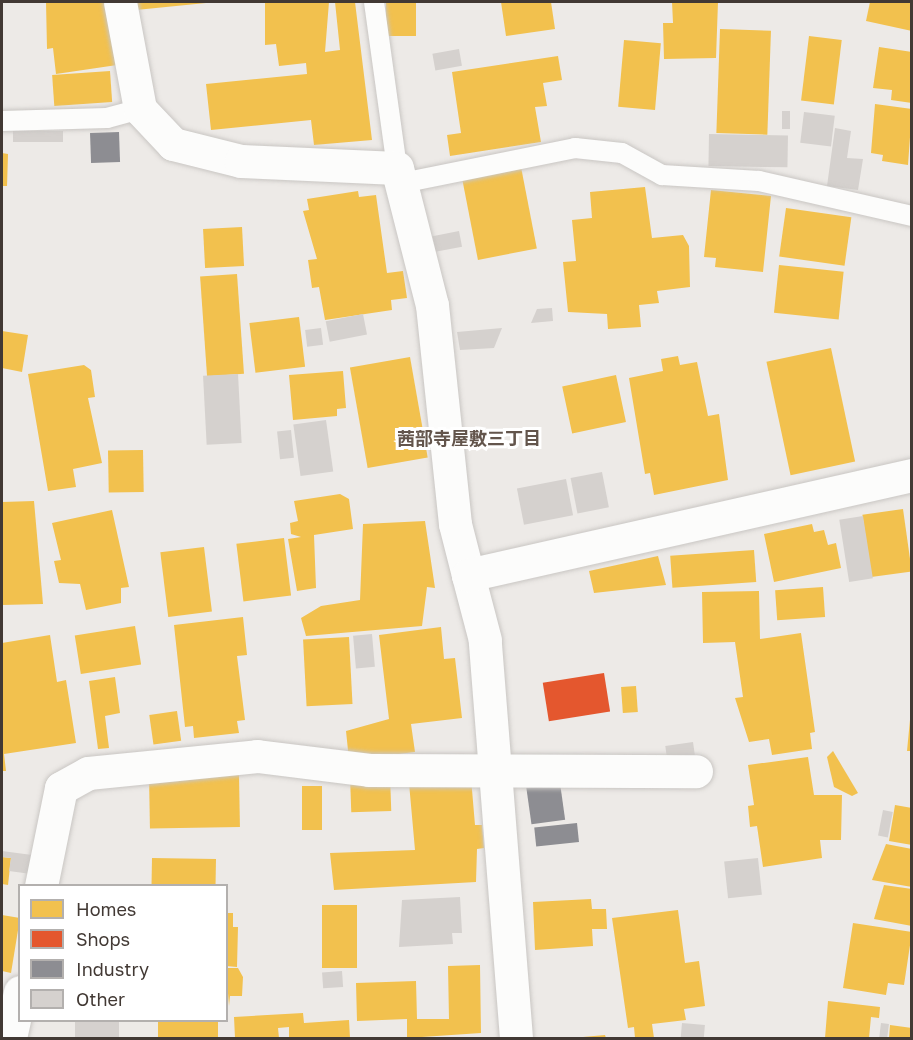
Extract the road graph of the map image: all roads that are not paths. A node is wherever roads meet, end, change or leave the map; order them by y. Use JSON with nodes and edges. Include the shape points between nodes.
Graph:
{"nodes":[{"id":1,"x":120,"y":2,"type":"edge"},
{"id":2,"x":374,"y":2,"type":"edge"},
{"id":3,"x":140,"y":109,"type":"junction"},
{"id":4,"x":2,"y":121,"type":"edge"},
{"id":5,"x":399,"y":176,"type":"junction"},
{"id":6,"x":912,"y":216,"type":"edge"},
{"id":7,"x":912,"y":475,"type":"edge"},
{"id":8,"x":468,"y":575,"type":"junction"},
{"id":9,"x":495,"y":769,"type":"junction"},
{"id":10,"x":696,"y":771,"type":"dead end"},
{"id":11,"x":41,"y":884,"type":"edge"},
{"id":12,"x":18,"y":1001,"type":"edge"},
{"id":13,"x":10,"y":1038,"type":"edge"},
{"id":14,"x":516,"y":1038,"type":"edge"}],
"edges":[{"from":1,"to":3,"type":"street"},
{"from":2,"to":5,"type":"lane"},
{"from":3,"to":4,"type":"lane","via":[[107,118]]},
{"from":3,"to":5,"type":"street","via":[[173,144],[242,161]]},
{"from":5,"to":6,"type":"lane","via":[[575,148],[622,153],[662,175],[759,181]]},
{"from":5,"to":8,"type":"street","via":[[432,305],[455,524]]},
{"from":7,"to":8,"type":"street"},
{"from":8,"to":9,"type":"street","via":[[485,640]]},
{"from":9,"to":10,"type":"street"},
{"from":9,"to":11,"type":"street","via":[[369,770],[257,756],[88,773],[60,788]]},
{"from":9,"to":14,"type":"street"},
{"from":12,"to":13,"type":"street"}]}
